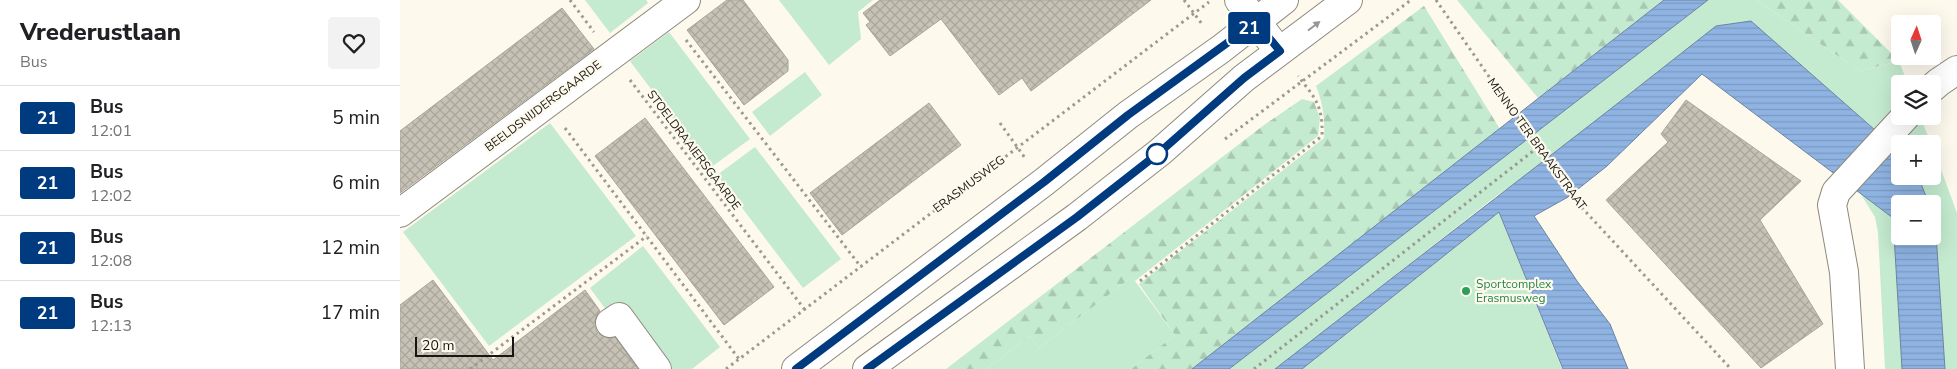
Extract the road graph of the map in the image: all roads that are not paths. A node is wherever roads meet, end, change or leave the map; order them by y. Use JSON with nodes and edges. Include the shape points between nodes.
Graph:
{"nodes":[{"id":1,"x":1239,"y":0,"type":"edge"},
{"id":2,"x":1284,"y":0,"type":"edge"},
{"id":3,"x":1348,"y":0,"type":"edge"},
{"id":4,"x":677,"y":7,"type":"edge"},
{"id":5,"x":1256,"y":22,"type":"junction"},
{"id":6,"x":1280,"y":51,"type":"junction"},
{"id":7,"x":1957,"y":70,"type":"edge"},
{"id":8,"x":1941,"y":81,"type":"edge"},
{"id":9,"x":1898,"y":125,"type":"edge"},
{"id":10,"x":400,"y":213,"type":"edge"},
{"id":11,"x":610,"y":323,"type":"dead end"},
{"id":12,"x":657,"y":369,"type":"edge"},
{"id":13,"x":796,"y":369,"type":"edge"},
{"id":14,"x":867,"y":369,"type":"edge"},
{"id":15,"x":1850,"y":369,"type":"edge"}],
"edges":[{"from":1,"to":5,"type":"main road"},
{"from":2,"to":5,"type":"main road"},
{"from":6,"to":3,"type":"main road","one_way":true},
{"from":4,"to":10,"type":"main road","name":"BEELDSNIJDERSGAARDE"},
{"from":5,"to":6,"type":"main road"},
{"from":5,"to":13,"type":"main road","via":[[1128,115]]},
{"from":6,"to":14,"type":"main road","via":[[1077,217]]},
{"from":7,"to":8,"type":"main road"},
{"from":9,"to":15,"type":"main road","via":[[1836,192],[1832,205],[1844,272]]},
{"from":11,"to":12,"type":"main road","via":[[619,317]]}]}
